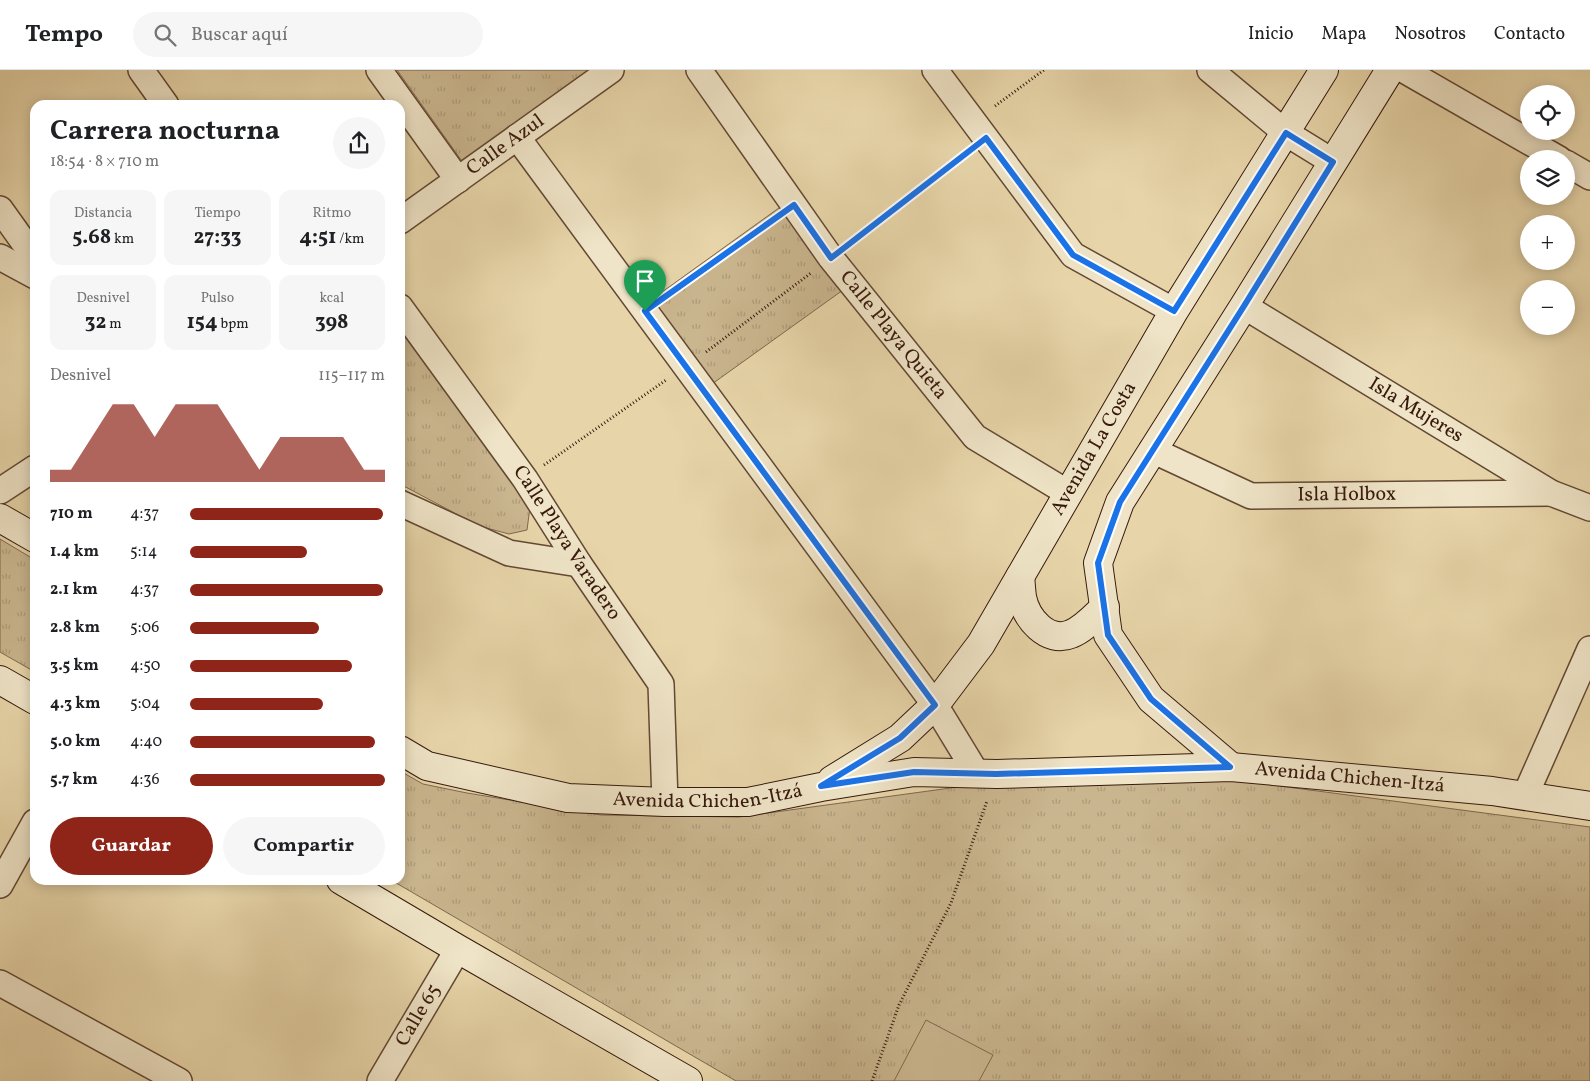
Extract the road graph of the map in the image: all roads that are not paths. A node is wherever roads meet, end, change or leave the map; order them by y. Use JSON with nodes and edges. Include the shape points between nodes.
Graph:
{"nodes":[{"id":1,"x":141,"y":70,"type":"edge"},
{"id":2,"x":379,"y":70,"type":"edge"},
{"id":3,"x":611,"y":70,"type":"edge"},
{"id":4,"x":699,"y":70,"type":"edge"},
{"id":5,"x":935,"y":70,"type":"edge"},
{"id":6,"x":1210,"y":70,"type":"edge"},
{"id":7,"x":1324,"y":70,"type":"edge"},
{"id":8,"x":1390,"y":70,"type":"edge"},
{"id":9,"x":1404,"y":70,"type":"edge"},
{"id":10,"x":162,"y":100,"type":"edge"},
{"id":11,"x":401,"y":100,"type":"edge"},
{"id":12,"x":405,"y":106,"type":"edge"},
{"id":13,"x":1286,"y":133,"type":"junction"},
{"id":14,"x":517,"y":137,"type":"junction"},
{"id":15,"x":1543,"y":150,"type":"edge"},
{"id":16,"x":1333,"y":162,"type":"junction"},
{"id":17,"x":1575,"y":168,"type":"edge"},
{"id":18,"x":1590,"y":177,"type":"edge"},
{"id":19,"x":458,"y":180,"type":"junction"},
{"id":20,"x":0,"y":209,"type":"edge"},
{"id":21,"x":405,"y":217,"type":"edge"},
{"id":22,"x":30,"y":251,"type":"edge"},
{"id":23,"x":0,"y":257,"type":"edge"},
{"id":24,"x":30,"y":273,"type":"edge"},
{"id":25,"x":1244,"y":306,"type":"junction"},
{"id":26,"x":1174,"y":311,"type":"junction"},
{"id":27,"x":405,"y":314,"type":"edge"},
{"id":28,"x":1152,"y":450,"type":"junction"},
{"id":29,"x":30,"y":471,"type":"edge"},
{"id":30,"x":0,"y":491,"type":"edge"},
{"id":31,"x":1068,"y":493,"type":"junction"},
{"id":32,"x":1551,"y":493,"type":"junction"},
{"id":33,"x":405,"y":505,"type":"edge"},
{"id":34,"x":1590,"y":508,"type":"edge"},
{"id":35,"x":0,"y":518,"type":"edge"},
{"id":36,"x":30,"y":535,"type":"edge"},
{"id":37,"x":579,"y":564,"type":"junction"},
{"id":38,"x":1020,"y":577,"type":"junction"},
{"id":39,"x":1105,"y":607,"type":"junction"},
{"id":40,"x":1590,"y":649,"type":"edge"},
{"id":41,"x":0,"y":680,"type":"edge"},
{"id":42,"x":30,"y":697,"type":"edge"},
{"id":43,"x":935,"y":705,"type":"junction"},
{"id":44,"x":405,"y":753,"type":"edge"},
{"id":45,"x":1230,"y":767,"type":"junction"},
{"id":46,"x":987,"y":774,"type":"junction"},
{"id":47,"x":821,"y":786,"type":"junction"},
{"id":48,"x":1525,"y":796,"type":"junction"},
{"id":49,"x":665,"y":802,"type":"junction"},
{"id":50,"x":1590,"y":806,"type":"edge"},
{"id":51,"x":30,"y":831,"type":"edge"},
{"id":52,"x":0,"y":885,"type":"edge"},
{"id":53,"x":349,"y":885,"type":"edge"},
{"id":54,"x":458,"y":949,"type":"junction"},
{"id":55,"x":0,"y":983,"type":"edge"},
{"id":56,"x":179,"y":1081,"type":"edge"},
{"id":57,"x":380,"y":1081,"type":"edge"},
{"id":58,"x":688,"y":1081,"type":"edge"}],
"edges":[{"from":1,"to":10,"type":"street"},
{"from":2,"to":11,"type":"street"},
{"from":3,"to":14,"type":"street","name":"Calle Azul"},
{"from":4,"to":31,"type":"street","name":"Calle Playa Quieta","via":[[831,258],[975,437]]},
{"from":5,"to":26,"type":"street","via":[[1073,255]]},
{"from":6,"to":13,"type":"street"},
{"from":7,"to":13,"type":"main road","name":"Avenida La Costa"},
{"from":8,"to":16,"type":"main road"},
{"from":9,"to":15,"type":"street"},
{"from":12,"to":19,"type":"street"},
{"from":13,"to":16,"type":"street"},
{"from":13,"to":26,"type":"main road","name":"Avenida La Costa"},
{"from":14,"to":19,"type":"street","name":"Calle Azul"},
{"from":14,"to":43,"type":"street"},
{"from":16,"to":25,"type":"main road"},
{"from":17,"to":18,"type":"street"},
{"from":19,"to":21,"type":"street","name":"Calle Azul"},
{"from":20,"to":22,"type":"street"},
{"from":23,"to":24,"type":"street"},
{"from":25,"to":28,"type":"main road"},
{"from":25,"to":32,"type":"street","name":"Isla Mujeres"},
{"from":26,"to":31,"type":"main road","name":"Avenida La Costa"},
{"from":27,"to":37,"type":"street","name":"Calle Playa Varadero","via":[[525,478]]},
{"from":28,"to":32,"type":"street","name":"Isla Holbox","via":[[1251,496]]},
{"from":28,"to":39,"type":"main road","via":[[1120,502],[1098,563]]},
{"from":29,"to":30,"type":"street"},
{"from":31,"to":38,"type":"main road","name":"Avenida La Costa"},
{"from":32,"to":34,"type":"street","name":"Isla Mujeres"},
{"from":33,"to":37,"type":"street","via":[[509,553]]},
{"from":35,"to":36,"type":"main road"},
{"from":37,"to":49,"type":"street","name":"Calle Playa Varadero","via":[[661,684]]},
{"from":38,"to":39,"type":"main road","via":[[1022,598],[1032,621],[1057,637],[1080,629]]},
{"from":38,"to":43,"type":"main road","name":"Avenida La Costa","via":[[981,644]]},
{"from":39,"to":45,"type":"main road","via":[[1108,635],[1151,699]]},
{"from":40,"to":48,"type":"street"},
{"from":41,"to":42,"type":"main road"},
{"from":43,"to":46,"type":"street"},
{"from":43,"to":47,"type":"main road","name":"Avenida La Costa","via":[[900,738]]},
{"from":44,"to":49,"type":"main road","name":"Avenida Chichen-Itzá","via":[[427,766],[568,798]]},
{"from":45,"to":46,"type":"main road","name":"Avenida Chichen-Itzá"},
{"from":45,"to":48,"type":"main road","name":"Avenida Chichen-Itzá"},
{"from":46,"to":47,"type":"main road","name":"Avenida Chichen-Itzá","via":[[914,772]]},
{"from":47,"to":49,"type":"main road","name":"Avenida Chichen-Itzá","via":[[748,802]]},
{"from":48,"to":50,"type":"main road","name":"Avenida Chichen-Itzá"},
{"from":51,"to":52,"type":"street"},
{"from":53,"to":54,"type":"main road"},
{"from":54,"to":57,"type":"street","name":"Calle 65"},
{"from":54,"to":58,"type":"main road"},
{"from":55,"to":56,"type":"street"}]}
